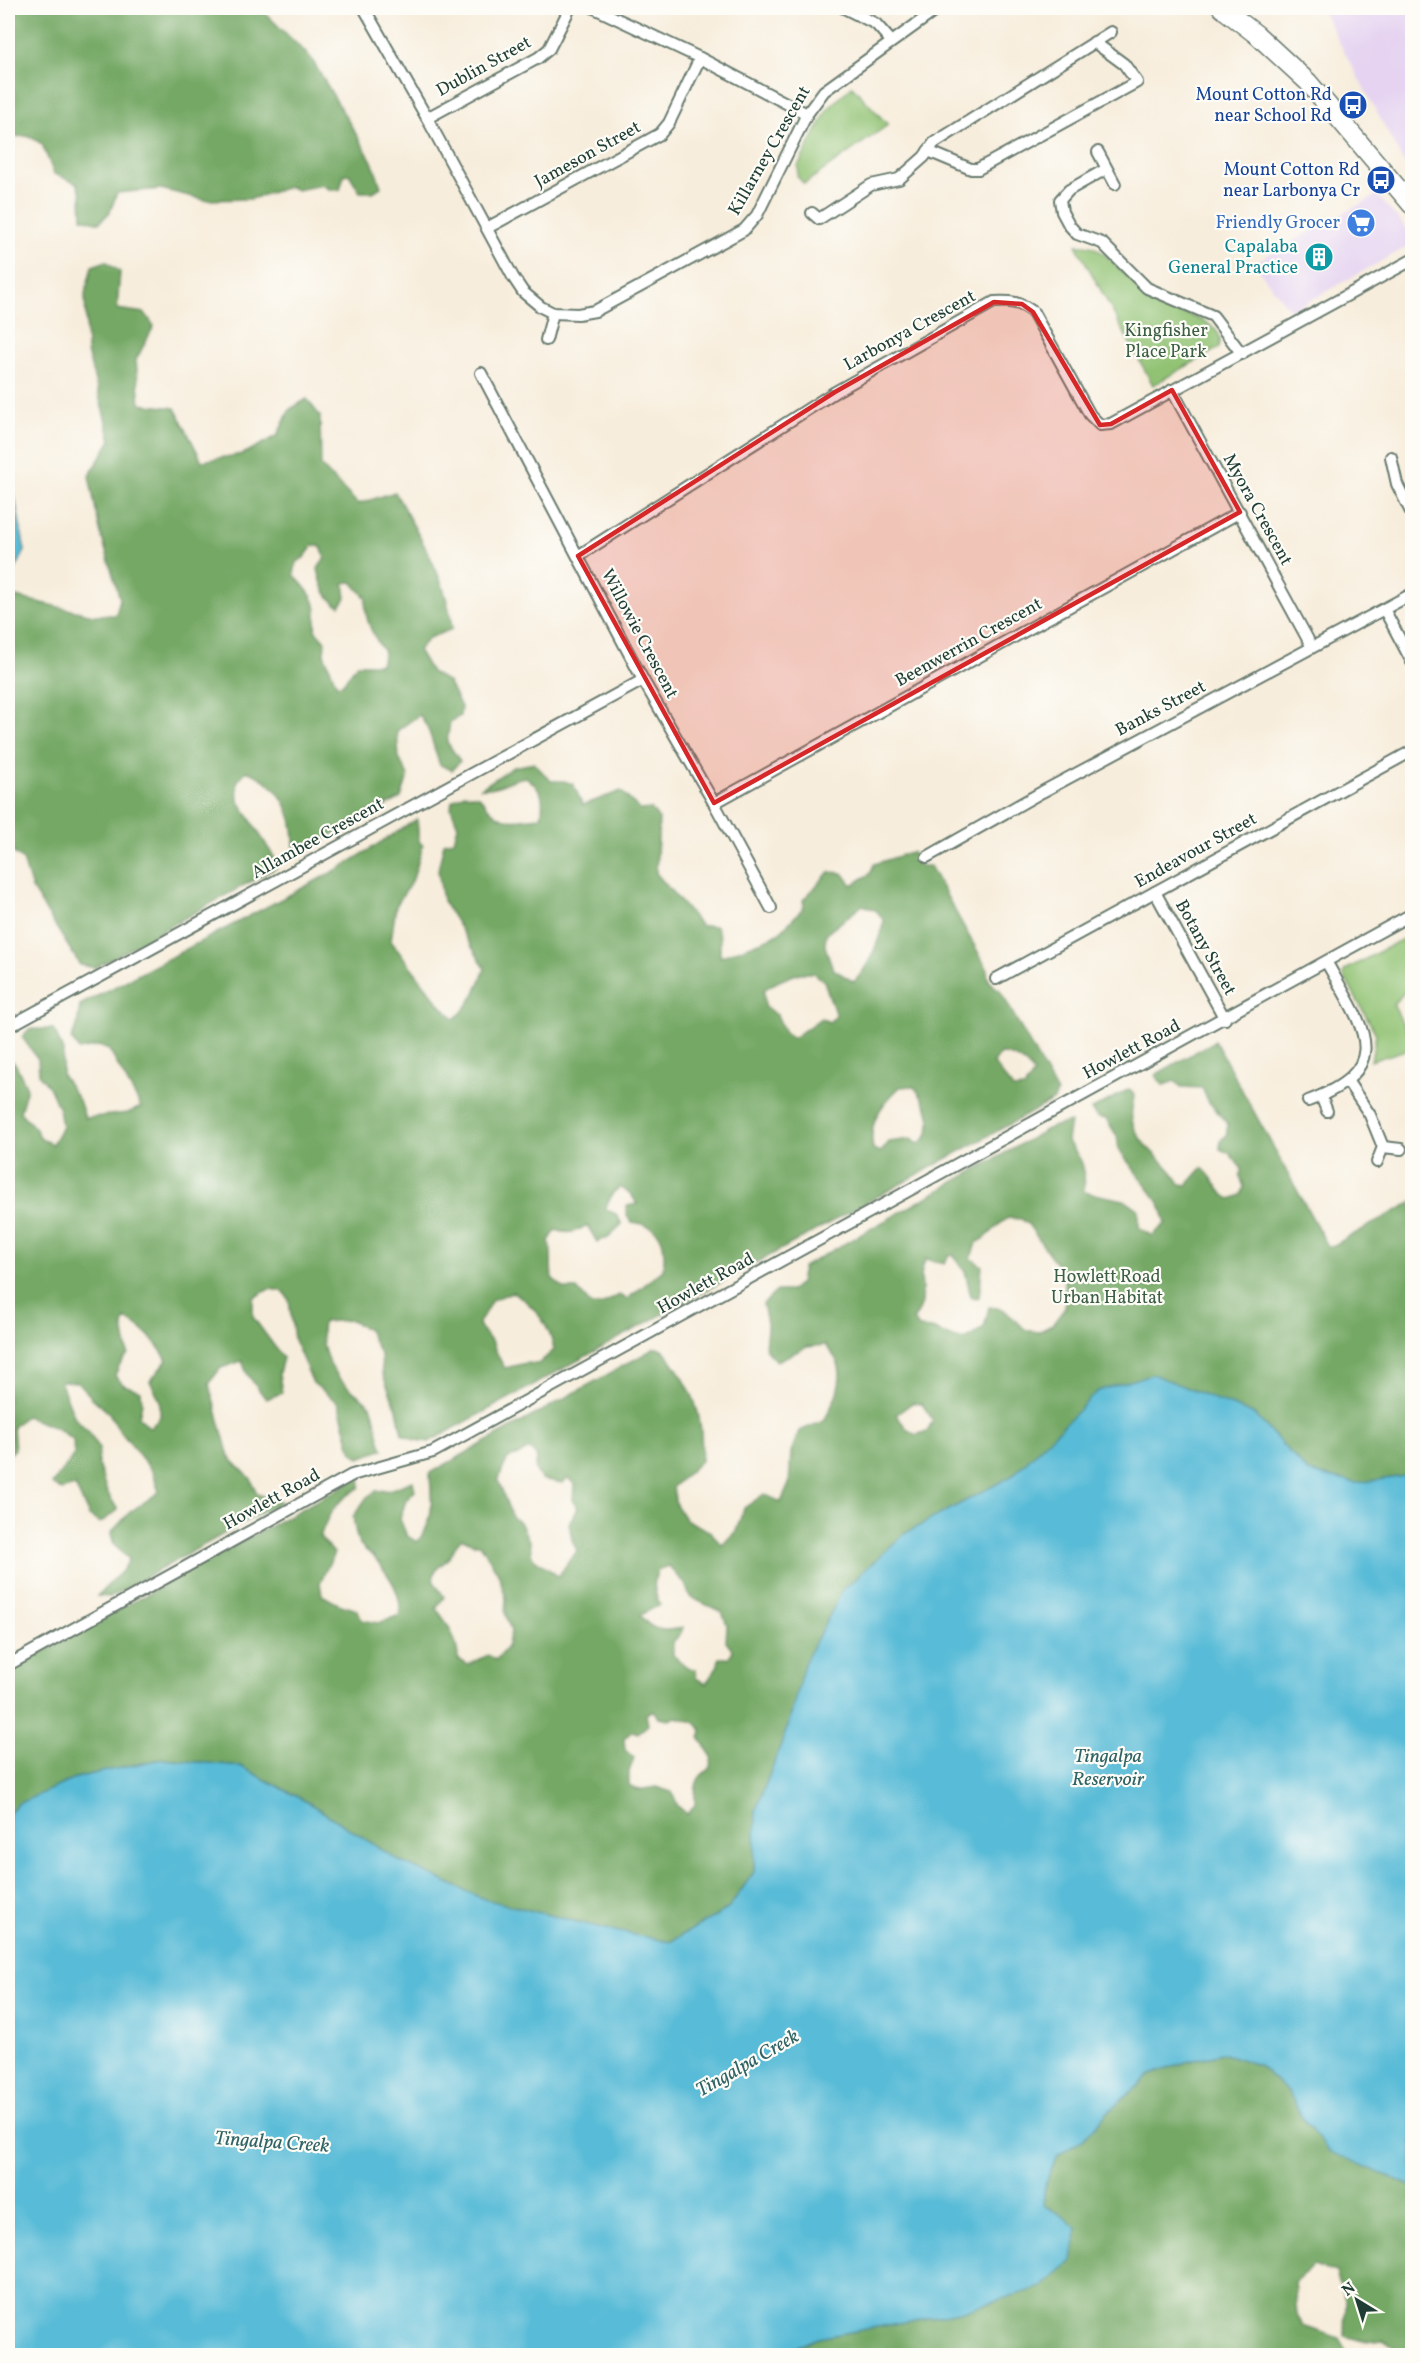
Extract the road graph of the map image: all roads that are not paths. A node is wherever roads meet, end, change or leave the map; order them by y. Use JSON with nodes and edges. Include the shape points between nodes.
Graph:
{"nodes":[{"id":1,"x":364,"y":8,"type":"edge"},
{"id":2,"x":570,"y":8,"type":"edge"},
{"id":3,"x":594,"y":8,"type":"edge"},
{"id":4,"x":844,"y":8,"type":"edge"},
{"id":5,"x":939,"y":8,"type":"edge"},
{"id":6,"x":1222,"y":8,"type":"edge"},
{"id":7,"x":1110,"y":32,"type":"dead end"},
{"id":8,"x":891,"y":41,"type":"junction"},
{"id":9,"x":1094,"y":42,"type":"junction"},
{"id":10,"x":700,"y":58,"type":"junction"},
{"id":11,"x":807,"y":114,"type":"junction"},
{"id":12,"x":427,"y":118,"type":"junction"},
{"id":13,"x":928,"y":151,"type":"junction"},
{"id":14,"x":1098,"y":153,"type":"dead end"},
{"id":15,"x":1106,"y":169,"type":"junction"},
{"id":16,"x":1114,"y":184,"type":"dead end"},
{"id":17,"x":1413,"y":205,"type":"edge"},
{"id":18,"x":812,"y":213,"type":"dead end"},
{"id":19,"x":487,"y":228,"type":"junction"},
{"id":20,"x":1413,"y":260,"type":"edge"},
{"id":21,"x":553,"y":313,"type":"junction"},
{"id":22,"x":546,"y":340,"type":"dead end"},
{"id":23,"x":1242,"y":354,"type":"junction"},
{"id":24,"x":481,"y":373,"type":"dead end"},
{"id":25,"x":1172,"y":390,"type":"junction"},
{"id":26,"x":1391,"y":457,"type":"dead end"},
{"id":27,"x":1240,"y":512,"type":"junction"},
{"id":28,"x":1413,"y":514,"type":"edge"},
{"id":29,"x":578,"y":556,"type":"junction"},
{"id":30,"x":1413,"y":594,"type":"edge"},
{"id":31,"x":1384,"y":609,"type":"junction"},
{"id":32,"x":1312,"y":646,"type":"junction"},
{"id":33,"x":1413,"y":662,"type":"edge"},
{"id":34,"x":643,"y":680,"type":"junction"},
{"id":35,"x":1413,"y":751,"type":"edge"},
{"id":36,"x":714,"y":804,"type":"junction"},
{"id":37,"x":927,"y":857,"type":"dead end"},
{"id":38,"x":1155,"y":892,"type":"junction"},
{"id":39,"x":771,"y":908,"type":"dead end"},
{"id":40,"x":1413,"y":914,"type":"edge"},
{"id":41,"x":1327,"y":963,"type":"junction"},
{"id":42,"x":996,"y":979,"type":"dead end"},
{"id":43,"x":1225,"y":1019,"type":"junction"},
{"id":44,"x":8,"y":1027,"type":"edge"},
{"id":45,"x":1348,"y":1082,"type":"junction"},
{"id":46,"x":1321,"y":1096,"type":"junction"},
{"id":47,"x":1308,"y":1101,"type":"dead end"},
{"id":48,"x":1327,"y":1111,"type":"dead end"},
{"id":49,"x":1383,"y":1147,"type":"junction"},
{"id":50,"x":1401,"y":1149,"type":"dead end"},
{"id":51,"x":1377,"y":1162,"type":"dead end"},
{"id":52,"x":8,"y":1665,"type":"edge"}],
"edges":[{"from":1,"to":12,"type":"street"},
{"from":2,"to":12,"type":"street","name":"Dublin Street","via":[[549,49],[538,58]]},
{"from":3,"to":10,"type":"street"},
{"from":4,"to":8,"type":"street","via":[[876,24]]},
{"from":5,"to":8,"type":"street","name":"Killarney Crescent"},
{"from":6,"to":17,"type":"main road","via":[[1308,82]]},
{"from":7,"to":9,"type":"street"},
{"from":8,"to":11,"type":"street","name":"Killarney Crescent","via":[[833,82]]},
{"from":9,"to":13,"type":"street","via":[[934,143]]},
{"from":9,"to":13,"type":"street","via":[[1124,64],[1137,82],[978,169]]},
{"from":10,"to":11,"type":"street"},
{"from":10,"to":19,"type":"street","name":"Jameson Street","via":[[660,134]]},
{"from":11,"to":21,"type":"street","name":"Killarney Crescent","via":[[756,215],[744,230],[595,311]]},
{"from":12,"to":19,"type":"street"},
{"from":13,"to":18,"type":"street","via":[[899,179],[871,185],[819,219]]},
{"from":14,"to":15,"type":"street"},
{"from":15,"to":16,"type":"street"},
{"from":15,"to":23,"type":"street","via":[[1060,200],[1069,225],[1077,234],[1102,243],[1147,288],[1213,316]]},
{"from":19,"to":21,"type":"street","via":[[523,292]]},
{"from":20,"to":23,"type":"street","name":"Larbonya Crescent"},
{"from":21,"to":22,"type":"street"},
{"from":23,"to":25,"type":"street","name":"Larbonya Crescent"},
{"from":24,"to":29,"type":"street","name":"Willowie Crescent"},
{"from":25,"to":27,"type":"street","name":"Myora Crescent"},
{"from":25,"to":29,"type":"street","name":"Larbonya Crescent","via":[[1112,424],[1100,425],[1090,415],[1033,312],[1023,304],[994,302],[835,392]]},
{"from":26,"to":28,"type":"street","via":[[1397,484]]},
{"from":27,"to":32,"type":"street","name":"Myora Crescent"},
{"from":27,"to":36,"type":"street","name":"Beenwerrin Crescent"},
{"from":29,"to":34,"type":"street","name":"Willowie Crescent"},
{"from":30,"to":31,"type":"street","name":"Banks Street"},
{"from":31,"to":32,"type":"street","name":"Banks Street"},
{"from":31,"to":33,"type":"street"},
{"from":32,"to":37,"type":"street","name":"Banks Street"},
{"from":34,"to":36,"type":"street","name":"Willowie Crescent"},
{"from":34,"to":44,"type":"street","name":"Allambee Crescent"},
{"from":35,"to":38,"type":"street","name":"Endeavour Street"},
{"from":36,"to":39,"type":"street","name":"Willowie Crescent"},
{"from":38,"to":42,"type":"street","name":"Endeavour Street"},
{"from":38,"to":43,"type":"street","name":"Botany Street"},
{"from":40,"to":41,"type":"street","name":"Howlett Road"},
{"from":41,"to":43,"type":"street","name":"Howlett Road"},
{"from":41,"to":45,"type":"street","via":[[1363,1030],[1366,1048],[1361,1066]]},
{"from":43,"to":52,"type":"street","name":"Howlett Road","via":[[433,1452],[352,1475]]},
{"from":45,"to":46,"type":"street"},
{"from":45,"to":49,"type":"street","via":[[1370,1115]]},
{"from":46,"to":47,"type":"street"},
{"from":46,"to":48,"type":"street"},
{"from":49,"to":50,"type":"street"},
{"from":49,"to":51,"type":"street"}]}
